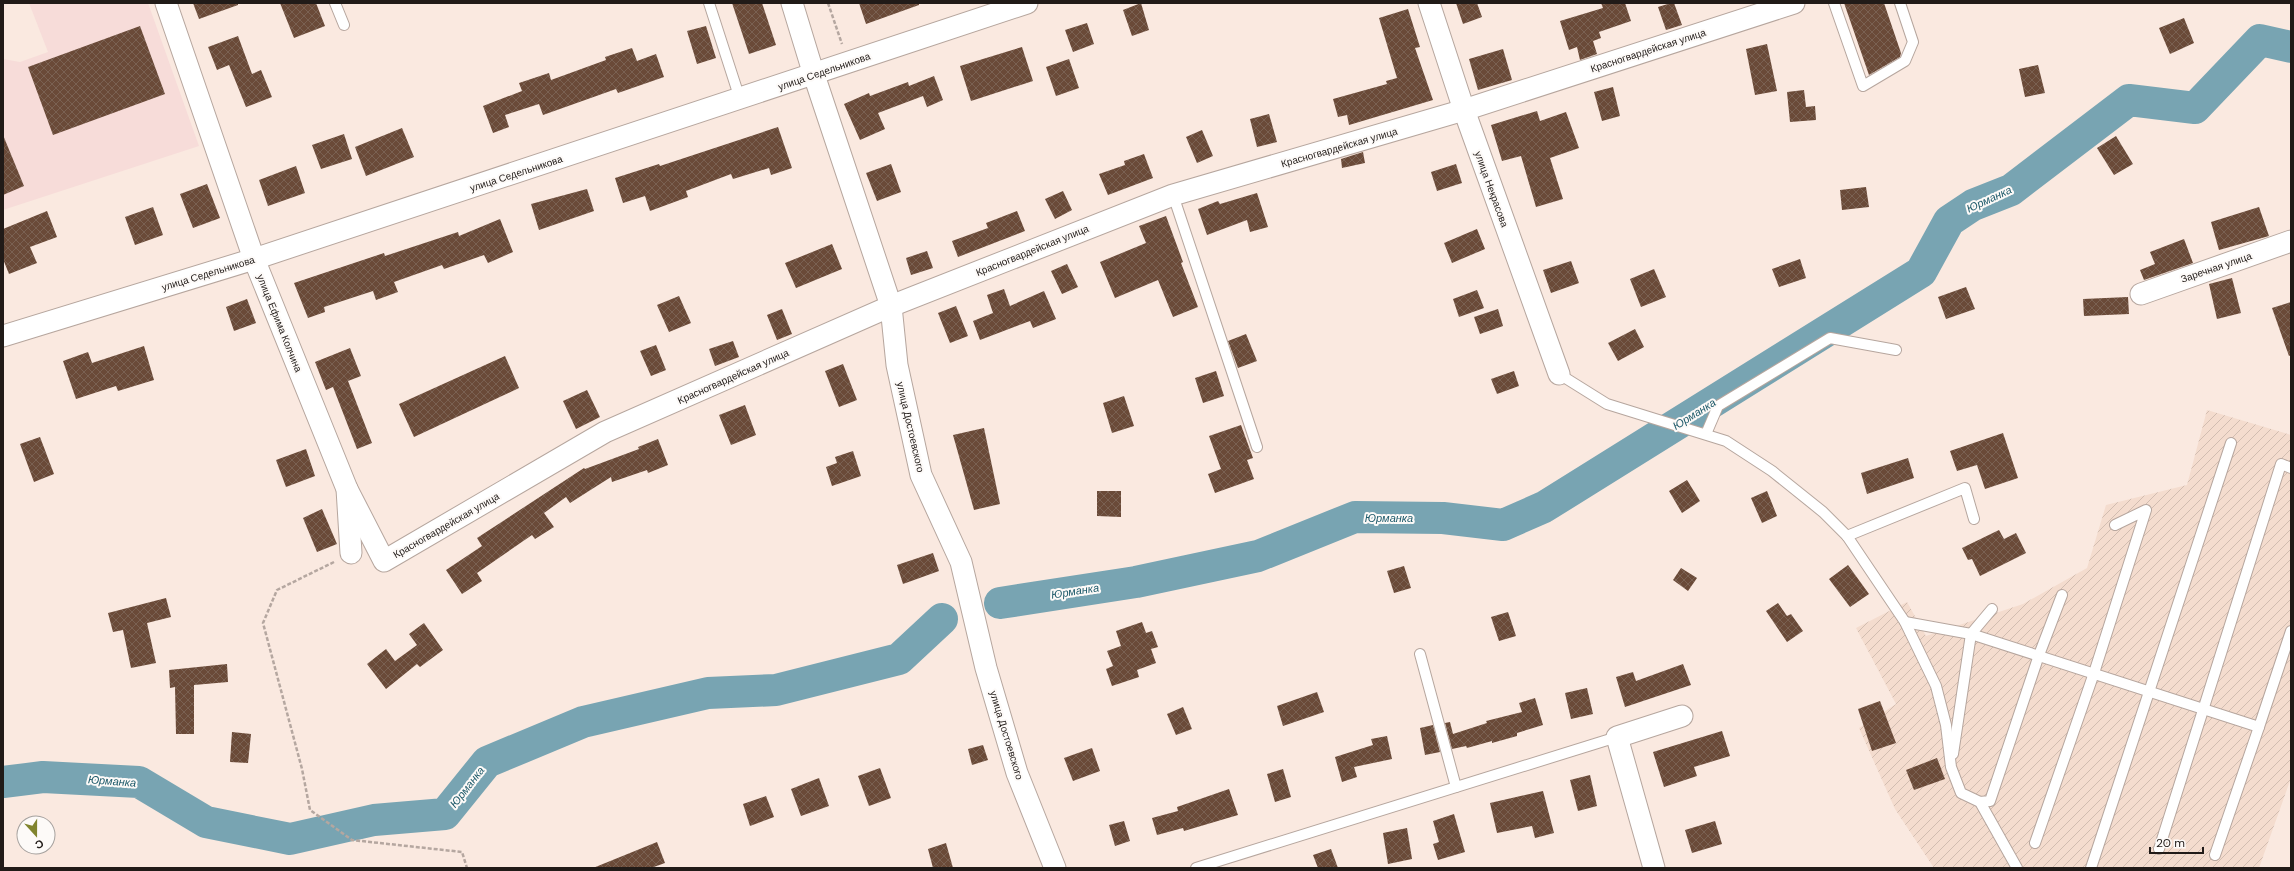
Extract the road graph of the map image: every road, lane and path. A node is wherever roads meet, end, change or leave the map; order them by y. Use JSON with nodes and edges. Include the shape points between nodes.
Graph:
{"nodes":[{"id":1,"x":166,"y":3,"type":"edge"},
{"id":2,"x":335,"y":3,"type":"edge"},
{"id":3,"x":709,"y":3,"type":"edge"},
{"id":4,"x":792,"y":3,"type":"edge"},
{"id":5,"x":828,"y":3,"type":"edge"},
{"id":6,"x":1027,"y":3,"type":"edge"},
{"id":7,"x":1429,"y":3,"type":"edge"},
{"id":8,"x":1794,"y":3,"type":"edge"},
{"id":9,"x":1834,"y":3,"type":"edge"},
{"id":10,"x":1900,"y":3,"type":"edge"},
{"id":11,"x":344,"y":25,"type":"dead end"},
{"id":12,"x":848,"y":63,"type":"junction"},
{"id":13,"x":814,"y":75,"type":"junction"},
{"id":14,"x":740,"y":99,"type":"junction"},
{"id":15,"x":1464,"y":110,"type":"junction"},
{"id":16,"x":1173,"y":195,"type":"junction"},
{"id":17,"x":2291,"y":241,"type":"edge"},
{"id":18,"x":254,"y":259,"type":"junction"},
{"id":19,"x":2141,"y":294,"type":"dead end"},
{"id":20,"x":891,"y":306,"type":"junction"},
{"id":21,"x":3,"y":336,"type":"edge"},
{"id":22,"x":1896,"y":350,"type":"dead end"},
{"id":23,"x":1559,"y":374,"type":"joint"},
{"id":24,"x":1706,"y":434,"type":"junction"},
{"id":25,"x":2231,"y":443,"type":"dead end"},
{"id":26,"x":1257,"y":448,"type":"dead end"},
{"id":27,"x":2291,"y":468,"type":"edge"},
{"id":28,"x":346,"y":489,"type":"junction"},
{"id":29,"x":1974,"y":519,"type":"dead end"},
{"id":30,"x":2115,"y":525,"type":"dead end"},
{"id":31,"x":1847,"y":536,"type":"junction"},
{"id":32,"x":351,"y":553,"type":"joint"},
{"id":33,"x":2062,"y":595,"type":"dead end"},
{"id":34,"x":1992,"y":609,"type":"dead end"},
{"id":35,"x":1905,"y":622,"type":"junction"},
{"id":36,"x":2291,"y":630,"type":"edge"},
{"id":37,"x":1971,"y":634,"type":"junction"},
{"id":38,"x":1420,"y":654,"type":"dead end"},
{"id":39,"x":2039,"y":656,"type":"junction"},
{"id":40,"x":2094,"y":672,"type":"junction"},
{"id":41,"x":2150,"y":691,"type":"junction"},
{"id":42,"x":2203,"y":709,"type":"junction"},
{"id":43,"x":1682,"y":716,"type":"dead end"},
{"id":44,"x":2259,"y":727,"type":"junction"},
{"id":45,"x":1617,"y":737,"type":"junction"},
{"id":46,"x":1952,"y":767,"type":"junction"},
{"id":47,"x":1456,"y":787,"type":"junction"},
{"id":48,"x":1980,"y":802,"type":"junction"},
{"id":49,"x":2035,"y":843,"type":"dead end"},
{"id":50,"x":2159,"y":849,"type":"dead end"},
{"id":51,"x":2215,"y":855,"type":"dead end"},
{"id":52,"x":467,"y":868,"type":"edge"},
{"id":53,"x":1055,"y":868,"type":"edge"},
{"id":54,"x":1196,"y":868,"type":"edge"},
{"id":55,"x":1654,"y":868,"type":"edge"},
{"id":56,"x":2017,"y":868,"type":"edge"},
{"id":57,"x":2092,"y":868,"type":"edge"}],
"edges":[{"from":1,"to":18,"type":"street","name":"улица Ефима Колчина"},
{"from":2,"to":11,"type":"lane"},
{"from":3,"to":14,"type":"lane"},
{"from":4,"to":13,"type":"street","name":"улица Достоевского"},
{"from":5,"to":12,"type":"path"},
{"from":6,"to":12,"type":"street","name":"улица Седельникова"},
{"from":7,"to":15,"type":"street","name":"улица Некрасова"},
{"from":8,"to":15,"type":"street","name":"Красногвардейская улица"},
{"from":9,"to":10,"type":"lane","via":[[1863,86],[1905,61],[1913,42]]},
{"from":12,"to":13,"type":"street","name":"улица Седельникова"},
{"from":13,"to":14,"type":"street","name":"улица Седельникова"},
{"from":13,"to":20,"type":"street","name":"улица Достоевского"},
{"from":14,"to":18,"type":"street","name":"улица Седельникова"},
{"from":15,"to":16,"type":"street","name":"Красногвардейская улица"},
{"from":15,"to":23,"type":"street","name":"улица Некрасова"},
{"from":16,"to":20,"type":"street","name":"Красногвардейская улица"},
{"from":16,"to":26,"type":"lane"},
{"from":17,"to":19,"type":"street","name":"Заречная улица"},
{"from":18,"to":21,"type":"street","name":"улица Седельникова"},
{"from":18,"to":28,"type":"street","name":"улица Ефима Колчина"},
{"from":20,"to":28,"type":"street","name":"Красногвардейская улица","via":[[606,432],[384,561]]},
{"from":20,"to":53,"type":"street","name":"улица Достоевского","via":[[897,365],[922,475],[961,562],[986,668],[1017,772]]},
{"from":22,"to":24,"type":"lane","via":[[1830,338],[1718,406]]},
{"from":23,"to":24,"type":"lane","via":[[1607,404]]},
{"from":24,"to":31,"type":"lane","via":[[1726,441],[1772,471],[1823,512]]},
{"from":25,"to":41,"type":"lane"},
{"from":27,"to":42,"type":"lane","via":[[2281,464]]},
{"from":28,"to":32,"type":"street","name":"улица Ефима Колчина"},
{"from":29,"to":31,"type":"lane","via":[[1965,488]]},
{"from":30,"to":40,"type":"lane","via":[[2146,510]]},
{"from":31,"to":35,"type":"lane"},
{"from":32,"to":52,"type":"path","via":[[277,590],[263,623],[302,769],[310,810],[352,840],[462,852]]},
{"from":33,"to":39,"type":"lane"},
{"from":34,"to":37,"type":"lane"},
{"from":35,"to":37,"type":"lane"},
{"from":35,"to":46,"type":"lane","via":[[1936,686],[1946,725]]},
{"from":36,"to":44,"type":"lane"},
{"from":37,"to":39,"type":"lane"},
{"from":37,"to":46,"type":"lane"},
{"from":38,"to":47,"type":"lane"},
{"from":39,"to":40,"type":"lane"},
{"from":39,"to":48,"type":"lane","via":[[1990,801]]},
{"from":40,"to":41,"type":"lane"},
{"from":40,"to":49,"type":"lane"},
{"from":41,"to":42,"type":"lane"},
{"from":41,"to":57,"type":"lane"},
{"from":42,"to":44,"type":"lane"},
{"from":42,"to":50,"type":"lane"},
{"from":43,"to":45,"type":"street"},
{"from":44,"to":51,"type":"lane"},
{"from":45,"to":47,"type":"lane"},
{"from":45,"to":55,"type":"street"},
{"from":46,"to":48,"type":"lane","via":[[1961,793]]},
{"from":47,"to":54,"type":"lane"},
{"from":48,"to":56,"type":"lane"}]}
